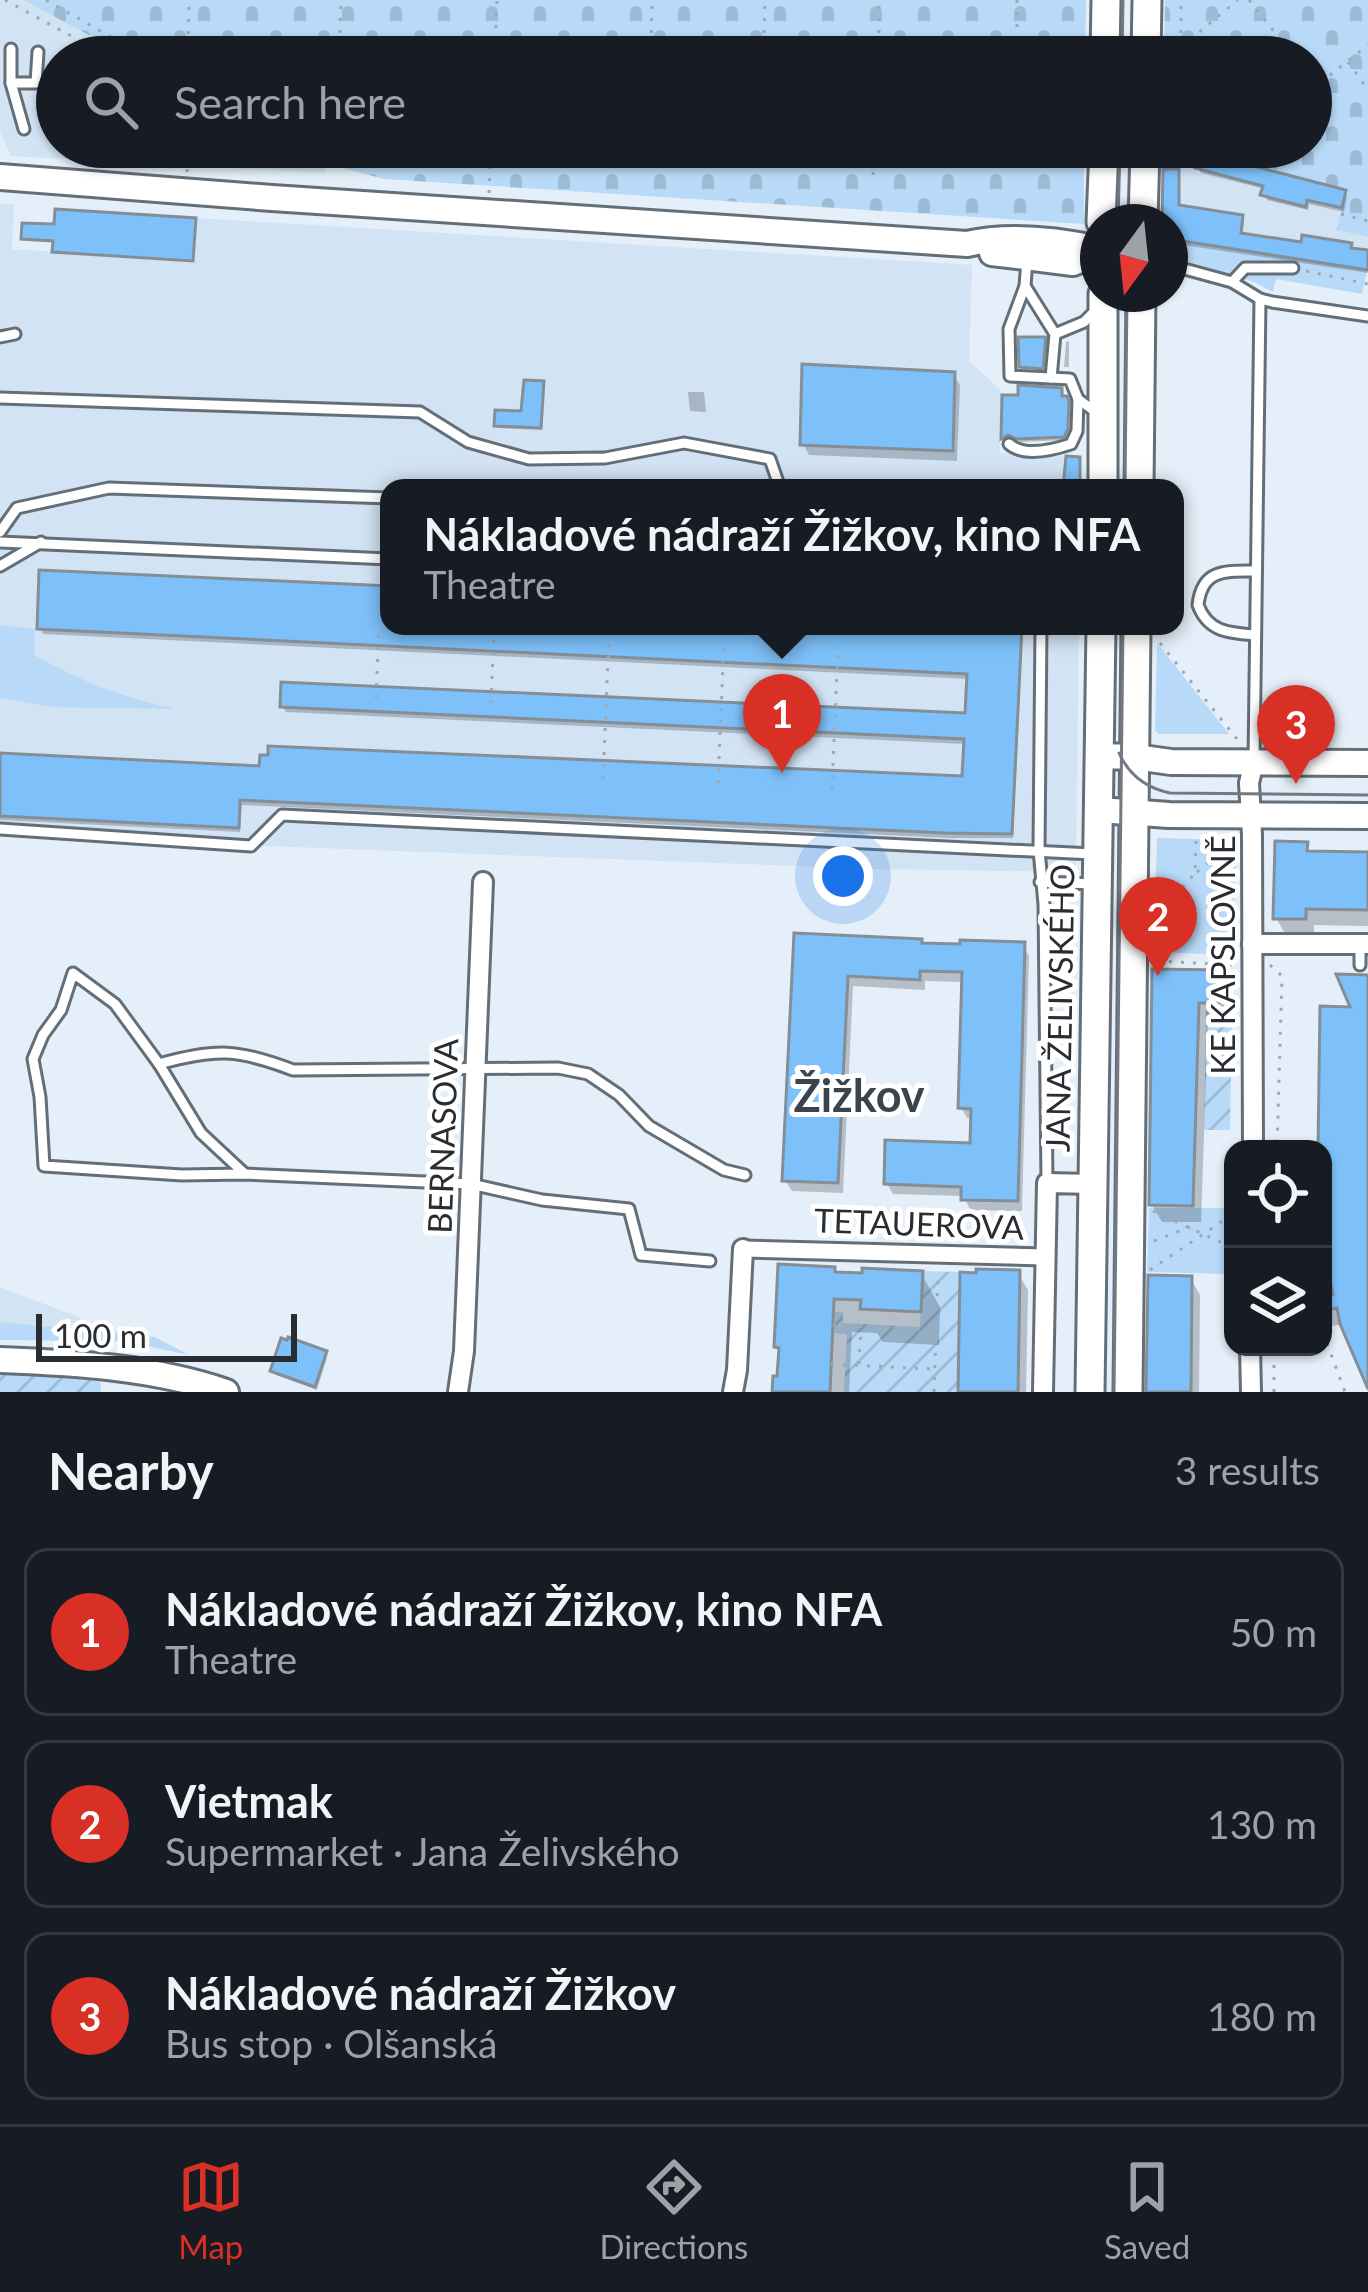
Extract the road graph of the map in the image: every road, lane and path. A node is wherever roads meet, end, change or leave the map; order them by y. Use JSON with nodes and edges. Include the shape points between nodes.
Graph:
{"nodes":[{"id":1,"x":5,"y":0,"type":"edge"},
{"id":2,"x":46,"y":0,"type":"edge"},
{"id":3,"x":189,"y":0,"type":"edge"},
{"id":4,"x":341,"y":0,"type":"edge"},
{"id":5,"x":497,"y":0,"type":"edge"},
{"id":6,"x":652,"y":0,"type":"edge"},
{"id":7,"x":765,"y":0,"type":"edge"},
{"id":8,"x":879,"y":0,"type":"edge"},
{"id":9,"x":1017,"y":0,"type":"edge"},
{"id":10,"x":1106,"y":0,"type":"edge"},
{"id":11,"x":1147,"y":0,"type":"edge"},
{"id":12,"x":1181,"y":0,"type":"edge"},
{"id":13,"x":1238,"y":0,"type":"edge"},
{"id":14,"x":1249,"y":0,"type":"edge"},
{"id":15,"x":71,"y":36,"type":"edge"},
{"id":16,"x":109,"y":36,"type":"edge"},
{"id":17,"x":188,"y":36,"type":"edge"},
{"id":18,"x":340,"y":36,"type":"edge"},
{"id":19,"x":496,"y":36,"type":"edge"},
{"id":20,"x":653,"y":36,"type":"edge"},
{"id":21,"x":764,"y":36,"type":"edge"},
{"id":22,"x":879,"y":36,"type":"edge"},
{"id":23,"x":1017,"y":36,"type":"edge"},
{"id":24,"x":1105,"y":36,"type":"edge"},
{"id":25,"x":1146,"y":36,"type":"edge"},
{"id":26,"x":1181,"y":36,"type":"edge"},
{"id":27,"x":1194,"y":36,"type":"edge"},
{"id":28,"x":1277,"y":36,"type":"edge"},
{"id":29,"x":1368,"y":45,"type":"edge"},
{"id":30,"x":10,"y":49,"type":"dead end"},
{"id":31,"x":1348,"y":61,"type":"junction"},
{"id":32,"x":1332,"y":73,"type":"edge"},
{"id":33,"x":36,"y":82,"type":"edge"},
{"id":34,"x":11,"y":83,"type":"junction"},
{"id":35,"x":1368,"y":90,"type":"edge"},
{"id":36,"x":24,"y":129,"type":"dead end"},
{"id":37,"x":187,"y":168,"type":"edge"},
{"id":38,"x":491,"y":168,"type":"edge"},
{"id":39,"x":874,"y":168,"type":"edge"},
{"id":40,"x":1103,"y":168,"type":"edge"},
{"id":41,"x":1144,"y":168,"type":"edge"},
{"id":42,"x":187,"y":174,"type":"dead end"},
{"id":43,"x":874,"y":175,"type":"dead end"},
{"id":44,"x":0,"y":177,"type":"edge"},
{"id":45,"x":489,"y":194,"type":"dead end"},
{"id":46,"x":1102,"y":204,"type":"edge"},
{"id":47,"x":1143,"y":204,"type":"edge"},
{"id":48,"x":1341,"y":214,"type":"dead end"},
{"id":49,"x":1366,"y":218,"type":"edge"},
{"id":50,"x":1056,"y":243,"type":"junction"},
{"id":51,"x":968,"y":244,"type":"junction"},
{"id":52,"x":1080,"y":248,"type":"edge"},
{"id":53,"x":1027,"y":259,"type":"junction"},
{"id":54,"x":1080,"y":260,"type":"edge"},
{"id":55,"x":1293,"y":268,"type":"joint"},
{"id":56,"x":1188,"y":270,"type":"edge"},
{"id":57,"x":1232,"y":282,"type":"junction"},
{"id":58,"x":1368,"y":284,"type":"edge"},
{"id":59,"x":1024,"y":286,"type":"junction"},
{"id":60,"x":1260,"y":298,"type":"junction"},
{"id":61,"x":1093,"y":312,"type":"edge"},
{"id":62,"x":1104,"y":312,"type":"edge"},
{"id":63,"x":1141,"y":312,"type":"edge"},
{"id":64,"x":1368,"y":316,"type":"edge"},
{"id":65,"x":15,"y":334,"type":"dead end"},
{"id":66,"x":1055,"y":334,"type":"junction"},
{"id":67,"x":0,"y":337,"type":"edge"},
{"id":68,"x":1010,"y":376,"type":"junction"},
{"id":69,"x":1051,"y":378,"type":"junction"},
{"id":70,"x":1010,"y":394,"type":"dead end"},
{"id":71,"x":0,"y":398,"type":"edge"},
{"id":72,"x":1078,"y":399,"type":"junction"},
{"id":73,"x":1103,"y":418,"type":"junction"},
{"id":74,"x":1270,"y":443,"type":"dead end"},
{"id":75,"x":1009,"y":444,"type":"dead end"},
{"id":76,"x":1257,"y":444,"type":"junction"},
{"id":77,"x":777,"y":479,"type":"edge"},
{"id":78,"x":1103,"y":479,"type":"edge"},
{"id":79,"x":1139,"y":479,"type":"edge"},
{"id":80,"x":380,"y":498,"type":"edge"},
{"id":81,"x":0,"y":532,"type":"edge"},
{"id":82,"x":0,"y":542,"type":"edge"},
{"id":83,"x":41,"y":542,"type":"junction"},
{"id":84,"x":380,"y":559,"type":"edge"},
{"id":85,"x":0,"y":566,"type":"edge"},
{"id":86,"x":1255,"y":571,"type":"junction"},
{"id":87,"x":379,"y":626,"type":"dead end"},
{"id":88,"x":1255,"y":634,"type":"junction"},
{"id":89,"x":494,"y":635,"type":"edge"},
{"id":90,"x":1041,"y":635,"type":"edge"},
{"id":91,"x":1101,"y":635,"type":"edge"},
{"id":92,"x":1144,"y":635,"type":"edge"},
{"id":93,"x":1149,"y":635,"type":"edge"},
{"id":94,"x":609,"y":636,"type":"dead end"},
{"id":95,"x":724,"y":641,"type":"dead end"},
{"id":96,"x":838,"y":646,"type":"dead end"},
{"id":97,"x":376,"y":698,"type":"dead end"},
{"id":98,"x":491,"y":703,"type":"dead end"},
{"id":99,"x":1238,"y":740,"type":"dead end"},
{"id":100,"x":1099,"y":756,"type":"junction"},
{"id":101,"x":1135,"y":757,"type":"junction"},
{"id":102,"x":1254,"y":761,"type":"junction"},
{"id":103,"x":1368,"y":764,"type":"edge"},
{"id":104,"x":603,"y":779,"type":"dead end"},
{"id":105,"x":718,"y":783,"type":"dead end"},
{"id":106,"x":832,"y":790,"type":"dead end"},
{"id":107,"x":1099,"y":810,"type":"junction"},
{"id":108,"x":1133,"y":814,"type":"junction"},
{"id":109,"x":1368,"y":816,"type":"edge"},
{"id":110,"x":1246,"y":825,"type":"junction"},
{"id":111,"x":0,"y":829,"type":"edge"},
{"id":112,"x":1196,"y":834,"type":"dead end"},
{"id":113,"x":1039,"y":850,"type":"junction"},
{"id":114,"x":1099,"y":854,"type":"junction"},
{"id":115,"x":1195,"y":873,"type":"junction"},
{"id":116,"x":483,"y":882,"type":"dead end"},
{"id":117,"x":1040,"y":882,"type":"junction"},
{"id":118,"x":1097,"y":884,"type":"junction"},
{"id":119,"x":1150,"y":884,"type":"dead end"},
{"id":120,"x":1252,"y":944,"type":"junction"},
{"id":121,"x":1364,"y":944,"type":"edge"},
{"id":122,"x":1148,"y":961,"type":"dead end"},
{"id":123,"x":1239,"y":965,"type":"dead end"},
{"id":124,"x":1360,"y":965,"type":"dead end"},
{"id":125,"x":1270,"y":967,"type":"dead end"},
{"id":126,"x":159,"y":1064,"type":"junction"},
{"id":127,"x":476,"y":1068,"type":"junction"},
{"id":128,"x":1253,"y":1140,"type":"edge"},
{"id":129,"x":1277,"y":1140,"type":"edge"},
{"id":130,"x":245,"y":1174,"type":"junction"},
{"id":131,"x":745,"y":1174,"type":"dead end"},
{"id":132,"x":1047,"y":1183,"type":"junction"},
{"id":133,"x":472,"y":1184,"type":"junction"},
{"id":134,"x":1093,"y":1184,"type":"junction"},
{"id":135,"x":1142,"y":1206,"type":"dead end"},
{"id":136,"x":1224,"y":1220,"type":"edge"},
{"id":137,"x":1192,"y":1227,"type":"junction"},
{"id":138,"x":1204,"y":1234,"type":"junction"},
{"id":139,"x":1224,"y":1244,"type":"edge"},
{"id":140,"x":1143,"y":1245,"type":"dead end"},
{"id":141,"x":743,"y":1249,"type":"joint"},
{"id":142,"x":939,"y":1255,"type":"junction"},
{"id":143,"x":1045,"y":1257,"type":"junction"},
{"id":144,"x":710,"y":1261,"type":"dead end"},
{"id":145,"x":1142,"y":1276,"type":"dead end"},
{"id":146,"x":833,"y":1325,"type":"dead end"},
{"id":147,"x":861,"y":1327,"type":"junction"},
{"id":148,"x":936,"y":1330,"type":"junction"},
{"id":149,"x":1250,"y":1356,"type":"edge"},
{"id":150,"x":1274,"y":1356,"type":"edge"},
{"id":151,"x":1332,"y":1356,"type":"edge"},
{"id":152,"x":0,"y":1360,"type":"edge"},
{"id":153,"x":831,"y":1364,"type":"dead end"},
{"id":154,"x":859,"y":1366,"type":"junction"},
{"id":155,"x":935,"y":1370,"type":"junction"},
{"id":156,"x":226,"y":1392,"type":"edge"},
{"id":157,"x":458,"y":1392,"type":"edge"},
{"id":158,"x":734,"y":1392,"type":"edge"},
{"id":159,"x":934,"y":1392,"type":"edge"},
{"id":160,"x":1042,"y":1392,"type":"edge"},
{"id":161,"x":1090,"y":1392,"type":"edge"},
{"id":162,"x":1128,"y":1392,"type":"edge"},
{"id":163,"x":1251,"y":1392,"type":"edge"},
{"id":164,"x":1274,"y":1392,"type":"edge"},
{"id":165,"x":1345,"y":1392,"type":"edge"}],
"edges":[{"from":1,"to":15,"type":"path"},
{"from":2,"to":16,"type":"path"},
{"from":3,"to":17,"type":"path"},
{"from":4,"to":18,"type":"path"},
{"from":5,"to":19,"type":"path"},
{"from":6,"to":20,"type":"path"},
{"from":7,"to":21,"type":"path"},
{"from":8,"to":22,"type":"path"},
{"from":9,"to":23,"type":"path"},
{"from":10,"to":24,"type":"main road"},
{"from":11,"to":25,"type":"main road"},
{"from":12,"to":26,"type":"path"},
{"from":13,"to":27,"type":"path"},
{"from":14,"to":28,"type":"path"},
{"from":29,"to":31,"type":"path"},
{"from":30,"to":34,"type":"lane"},
{"from":31,"to":32,"type":"path"},
{"from":31,"to":35,"type":"path"},
{"from":33,"to":34,"type":"lane"},
{"from":34,"to":36,"type":"lane"},
{"from":37,"to":42,"type":"path"},
{"from":38,"to":45,"type":"path"},
{"from":39,"to":43,"type":"path"},
{"from":40,"to":46,"type":"main road"},
{"from":41,"to":47,"type":"main road"},
{"from":44,"to":51,"type":"street"},
{"from":48,"to":49,"type":"path"},
{"from":50,"to":51,"type":"street"},
{"from":50,"to":52,"type":"street"},
{"from":50,"to":53,"type":"lane"},
{"from":51,"to":53,"type":"street"},
{"from":53,"to":54,"type":"street"},
{"from":53,"to":59,"type":"lane"},
{"from":55,"to":57,"type":"lane","via":[[1245,268]]},
{"from":55,"to":58,"type":"path"},
{"from":56,"to":57,"type":"lane"},
{"from":57,"to":60,"type":"lane"},
{"from":59,"to":66,"type":"lane"},
{"from":59,"to":68,"type":"lane","via":[[1010,329]]},
{"from":60,"to":64,"type":"lane"},
{"from":60,"to":76,"type":"lane"},
{"from":61,"to":66,"type":"lane"},
{"from":62,"to":73,"type":"main road"},
{"from":63,"to":79,"type":"main road"},
{"from":65,"to":67,"type":"lane"},
{"from":66,"to":69,"type":"lane"},
{"from":68,"to":69,"type":"lane"},
{"from":68,"to":70,"type":"lane"},
{"from":69,"to":72,"type":"lane","via":[[1070,380]]},
{"from":71,"to":77,"type":"lane","via":[[419,412],[468,442],[529,459],[604,458],[684,443],[770,459]]},
{"from":72,"to":73,"type":"lane"},
{"from":72,"to":75,"type":"lane","via":[[1071,444],[1022,452]]},
{"from":73,"to":78,"type":"main road"},
{"from":74,"to":76,"type":"lane"},
{"from":76,"to":86,"type":"lane"},
{"from":80,"to":81,"type":"lane","via":[[109,488],[17,508]]},
{"from":82,"to":83,"type":"lane"},
{"from":83,"to":84,"type":"lane"},
{"from":83,"to":85,"type":"lane"},
{"from":86,"to":88,"type":"lane"},
{"from":86,"to":88,"type":"lane","via":[[1216,573],[1198,605],[1216,629]]},
{"from":87,"to":97,"type":"path"},
{"from":88,"to":102,"type":"lane"},
{"from":89,"to":98,"type":"path"},
{"from":90,"to":113,"type":"lane"},
{"from":91,"to":100,"type":"main road","name":"JANA ŽELIVSKÉHO"},
{"from":92,"to":101,"type":"main road"},
{"from":93,"to":99,"type":"path"},
{"from":94,"to":104,"type":"path"},
{"from":95,"to":105,"type":"path"},
{"from":96,"to":106,"type":"path"},
{"from":100,"to":101,"type":"street"},
{"from":100,"to":107,"type":"main road","name":"JANA ŽELIVSKÉHO"},
{"from":101,"to":102,"type":"street"},
{"from":101,"to":108,"type":"main road"},
{"from":102,"to":103,"type":"street"},
{"from":102,"to":110,"type":"street","name":"KE KAPSLOVNĚ"},
{"from":107,"to":108,"type":"street"},
{"from":107,"to":114,"type":"main road","name":"JANA ŽELIVSKÉHO"},
{"from":108,"to":110,"type":"street"},
{"from":108,"to":162,"type":"main road"},
{"from":109,"to":110,"type":"street"},
{"from":110,"to":115,"type":"path"},
{"from":110,"to":120,"type":"street","name":"KE KAPSLOVNĚ"},
{"from":111,"to":113,"type":"lane","via":[[251,846],[283,815]]},
{"from":112,"to":115,"type":"path"},
{"from":113,"to":114,"type":"lane"},
{"from":113,"to":117,"type":"lane"},
{"from":114,"to":118,"type":"main road","name":"JANA ŽELIVSKÉHO"},
{"from":115,"to":119,"type":"path","via":[[1184,886]]},
{"from":116,"to":127,"type":"street","name":"BERNASOVA"},
{"from":117,"to":118,"type":"lane"},
{"from":117,"to":132,"type":"lane"},
{"from":118,"to":134,"type":"main road","name":"JANA ŽELIVSKÉHO"},
{"from":120,"to":121,"type":"street"},
{"from":120,"to":128,"type":"street","name":"KE KAPSLOVNĚ"},
{"from":121,"to":124,"type":"lane"},
{"from":122,"to":123,"type":"path"},
{"from":125,"to":129,"type":"path","via":[[1282,976]]},
{"from":126,"to":127,"type":"lane","via":[[225,1051],[293,1070]]},
{"from":126,"to":130,"type":"lane","via":[[200,1132]]},
{"from":126,"to":130,"type":"lane","via":[[115,1004],[74,973],[33,1058],[44,1166]]},
{"from":127,"to":131,"type":"lane","via":[[588,1074],[649,1126]]},
{"from":127,"to":133,"type":"street","name":"BERNASOVA"},
{"from":130,"to":133,"type":"lane"},
{"from":132,"to":134,"type":"street","name":"TETAUEROVA"},
{"from":132,"to":143,"type":"street","name":"TETAUEROVA"},
{"from":133,"to":144,"type":"lane","via":[[628,1209],[641,1256]]},
{"from":133,"to":157,"type":"street","name":"BERNASOVA"},
{"from":134,"to":161,"type":"main road","name":"JANA ŽELIVSKÉHO"},
{"from":135,"to":137,"type":"path"},
{"from":136,"to":138,"type":"path"},
{"from":137,"to":138,"type":"path"},
{"from":137,"to":140,"type":"path"},
{"from":138,"to":139,"type":"path"},
{"from":138,"to":145,"type":"path"},
{"from":141,"to":142,"type":"street","name":"TETAUEROVA"},
{"from":141,"to":158,"type":"street"},
{"from":142,"to":143,"type":"street","name":"TETAUEROVA"},
{"from":142,"to":148,"type":"path"},
{"from":143,"to":160,"type":"street"},
{"from":146,"to":147,"type":"path"},
{"from":147,"to":148,"type":"path"},
{"from":147,"to":154,"type":"path"},
{"from":148,"to":155,"type":"path"},
{"from":149,"to":163,"type":"street"},
{"from":150,"to":164,"type":"path"},
{"from":151,"to":165,"type":"path"},
{"from":152,"to":156,"type":"street","via":[[149,1372]]},
{"from":153,"to":154,"type":"path"},
{"from":154,"to":155,"type":"path"},
{"from":155,"to":159,"type":"path"}]}
